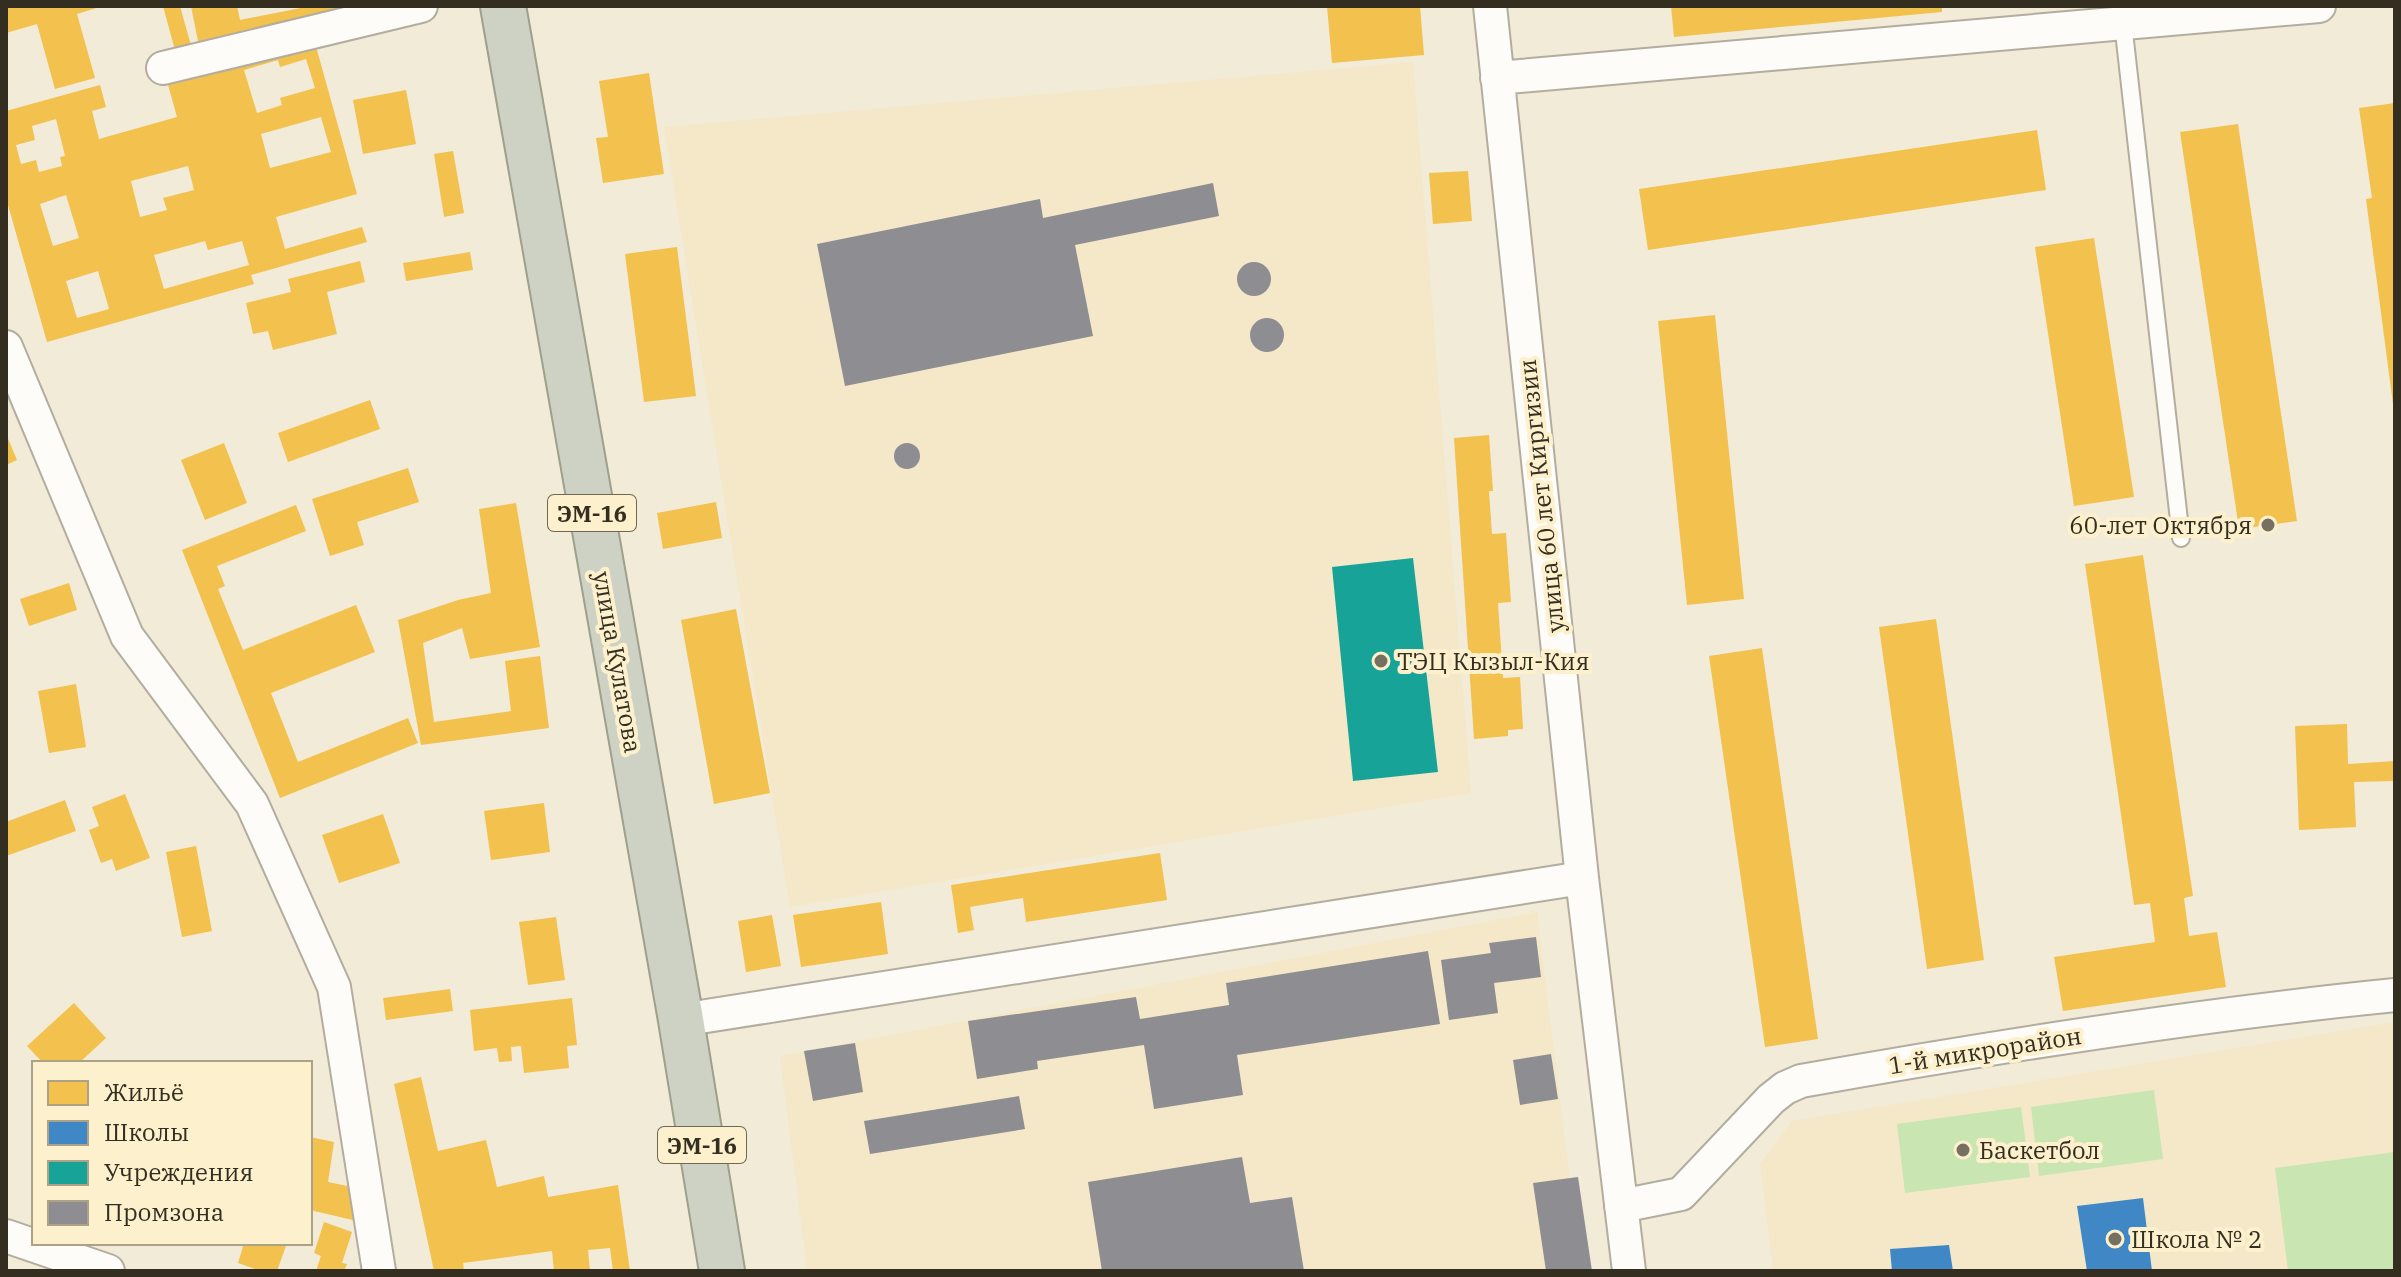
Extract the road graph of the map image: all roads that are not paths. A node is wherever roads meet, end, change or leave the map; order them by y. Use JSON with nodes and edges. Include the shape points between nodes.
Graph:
{"nodes":[{"id":1,"x":421,"y":6,"type":"edge"},
{"id":2,"x":503,"y":6,"type":"edge"},
{"id":3,"x":1490,"y":6,"type":"edge"},
{"id":4,"x":2319,"y":6,"type":"edge"},
{"id":5,"x":2123,"y":23,"type":"junction"},
{"id":6,"x":163,"y":68,"type":"dead end"},
{"id":7,"x":1497,"y":78,"type":"junction"},
{"id":8,"x":6,"y":347,"type":"edge"},
{"id":9,"x":2181,"y":538,"type":"dead end"},
{"id":10,"x":1582,"y":878,"type":"junction"},
{"id":11,"x":2395,"y":995,"type":"edge"},
{"id":12,"x":681,"y":1020,"type":"junction"},
{"id":13,"x":1621,"y":1206,"type":"junction"},
{"id":14,"x":6,"y":1236,"type":"edge"},
{"id":15,"x":32,"y":1245,"type":"edge"},
{"id":16,"x":32,"y":1245,"type":"edge"},
{"id":17,"x":108,"y":1271,"type":"edge"},
{"id":18,"x":379,"y":1271,"type":"edge"},
{"id":19,"x":722,"y":1271,"type":"edge"},
{"id":20,"x":1629,"y":1271,"type":"edge"}],
"edges":[{"from":1,"to":6,"type":"street"},
{"from":2,"to":12,"type":"highway","name":"улица Кулатова","number":"ЭМ-16"},
{"from":3,"to":7,"type":"street","name":"улица 60 лет Киргизии"},
{"from":4,"to":5,"type":"street"},
{"from":5,"to":7,"type":"street"},
{"from":5,"to":9,"type":"lane"},
{"from":7,"to":10,"type":"street","name":"улица 60 лет Киргизии"},
{"from":8,"to":18,"type":"street","via":[[127,636],[252,804],[334,987]]},
{"from":10,"to":12,"type":"street"},
{"from":10,"to":13,"type":"street","name":"улица 60 лет Киргизии"},
{"from":11,"to":13,"type":"street","name":"1-й микрорайон","via":[[2234,1012],[1801,1081],[1771,1099],[1681,1194]]},
{"from":12,"to":19,"type":"highway","name":"улица Кулатова","number":"ЭМ-16"},
{"from":13,"to":20,"type":"street","name":"улица 60 лет Киргизии"},
{"from":14,"to":16,"type":"street"},
{"from":15,"to":17,"type":"street"}]}
